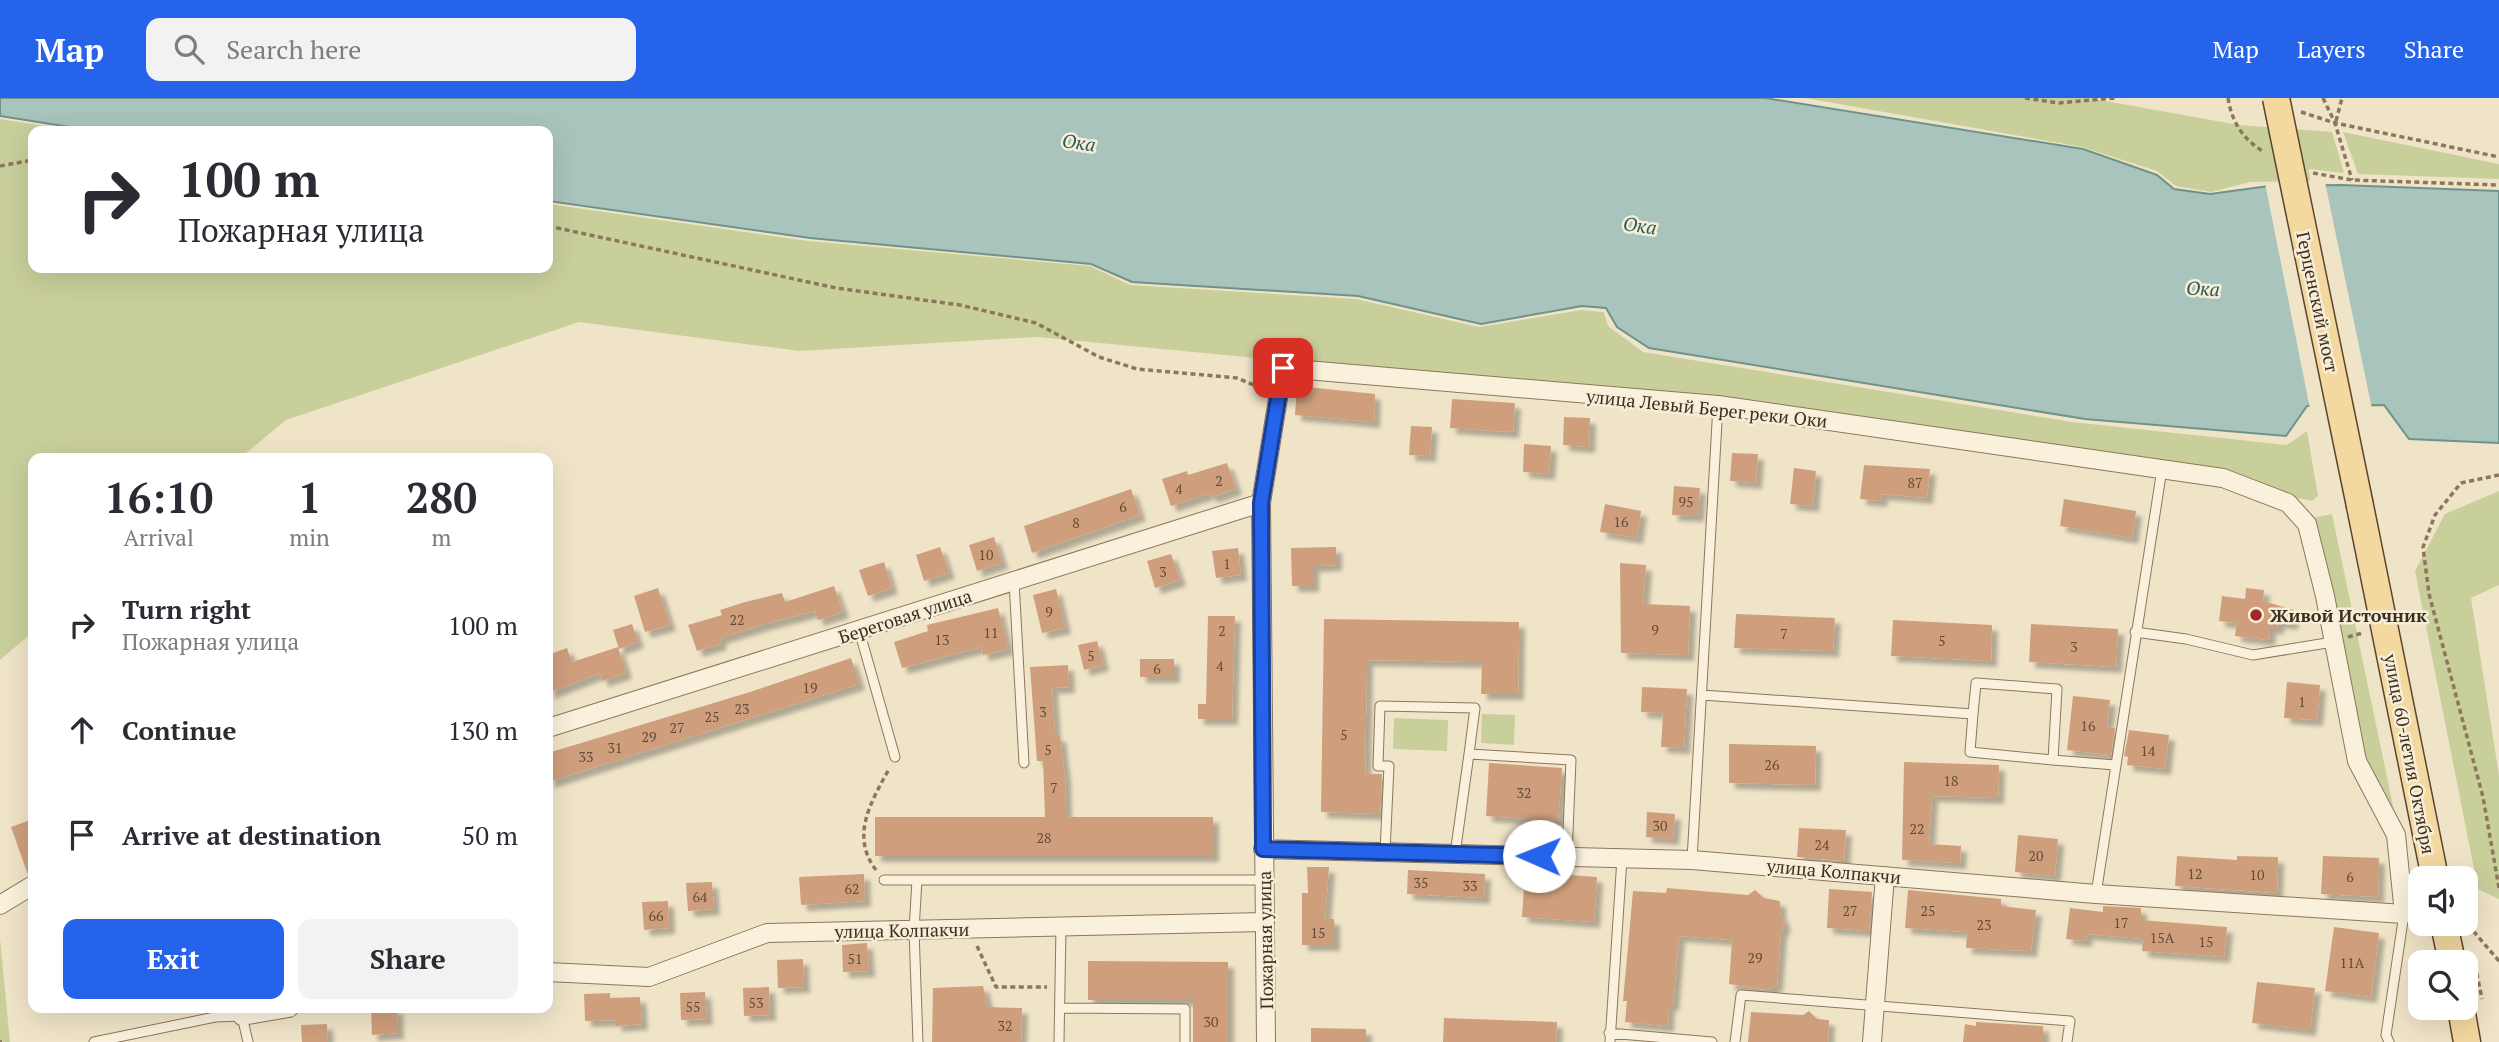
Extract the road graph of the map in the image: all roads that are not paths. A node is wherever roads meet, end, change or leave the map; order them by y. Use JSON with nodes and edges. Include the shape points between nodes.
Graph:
{"nodes":[{"id":1,"x":2276,"y":98,"type":"edge"},
{"id":2,"x":1718,"y":405,"type":"junction"},
{"id":3,"x":2162,"y":469,"type":"junction"},
{"id":4,"x":1261,"y":503,"type":"junction"},
{"id":5,"x":2360,"y":506,"type":"joint"},
{"id":6,"x":1014,"y":581,"type":"junction"},
{"id":7,"x":859,"y":630,"type":"junction"},
{"id":8,"x":2135,"y":632,"type":"junction"},
{"id":9,"x":2333,"y":642,"type":"junction"},
{"id":10,"x":1702,"y":695,"type":"junction"},
{"id":11,"x":1973,"y":714,"type":"junction"},
{"id":12,"x":553,"y":726,"type":"edge"},
{"id":13,"x":1469,"y":754,"type":"junction"},
{"id":14,"x":895,"y":757,"type":"road end"},
{"id":15,"x":2053,"y":760,"type":"junction"},
{"id":16,"x":1024,"y":764,"type":"dead end"},
{"id":17,"x":2115,"y":765,"type":"junction"},
{"id":18,"x":1263,"y":849,"type":"junction"},
{"id":19,"x":1385,"y":852,"type":"junction"},
{"id":20,"x":1455,"y":854,"type":"junction"},
{"id":21,"x":1567,"y":856,"type":"junction"},
{"id":22,"x":1622,"y":858,"type":"junction"},
{"id":23,"x":1692,"y":860,"type":"junction"},
{"id":24,"x":2433,"y":866,"type":"edge"},
{"id":25,"x":1885,"y":876,"type":"junction"},
{"id":26,"x":884,"y":880,"type":"road end"},
{"id":27,"x":917,"y":880,"type":"junction"},
{"id":28,"x":1264,"y":880,"type":"junction"},
{"id":29,"x":28,"y":888,"type":"edge"},
{"id":30,"x":2096,"y":894,"type":"junction"},
{"id":31,"x":0,"y":905,"type":"edge"},
{"id":32,"x":2404,"y":914,"type":"junction"},
{"id":33,"x":1265,"y":922,"type":"junction"},
{"id":34,"x":1061,"y":927,"type":"junction"},
{"id":35,"x":914,"y":930,"type":"junction"},
{"id":36,"x":553,"y":972,"type":"edge"},
{"id":37,"x":1875,"y":1006,"type":"junction"},
{"id":38,"x":1060,"y":1007,"type":"junction"},
{"id":39,"x":260,"y":1013,"type":"edge"},
{"id":40,"x":242,"y":1016,"type":"junction"},
{"id":41,"x":2470,"y":1020,"type":"edge"},
{"id":42,"x":1610,"y":1037,"type":"edge"},
{"id":43,"x":94,"y":1042,"type":"edge"},
{"id":44,"x":248,"y":1042,"type":"edge"},
{"id":45,"x":919,"y":1042,"type":"edge"},
{"id":46,"x":1059,"y":1042,"type":"edge"},
{"id":47,"x":1185,"y":1042,"type":"edge"},
{"id":48,"x":1266,"y":1042,"type":"edge"},
{"id":49,"x":1712,"y":1042,"type":"edge"},
{"id":50,"x":1735,"y":1042,"type":"edge"},
{"id":51,"x":1872,"y":1042,"type":"edge"},
{"id":52,"x":2067,"y":1042,"type":"edge"},
{"id":53,"x":2389,"y":1042,"type":"edge"},
{"id":54,"x":2467,"y":1042,"type":"edge"}],
"edges":[{"from":1,"to":5,"type":"main road","name":"Герценский мост","bridge":true},
{"from":2,"to":3,"type":"street","name":"улица Левый Берег реки Оки"},
{"from":2,"to":4,"type":"street","name":"улица Левый Берег реки Оки","via":[[1283,368]]},
{"from":2,"to":10,"type":"lane"},
{"from":3,"to":8,"type":"lane"},
{"from":3,"to":9,"type":"street","name":"улица Левый Берег реки Оки","via":[[2222,478],[2288,503],[2307,524]]},
{"from":4,"to":6,"type":"street","name":"Береговая улица"},
{"from":4,"to":18,"type":"street","name":"Пожарная улица"},
{"from":5,"to":24,"type":"main road","name":"улица 60-летия Октября"},
{"from":6,"to":7,"type":"street","name":"Береговая улица"},
{"from":6,"to":16,"type":"lane"},
{"from":7,"to":12,"type":"street","name":"Береговая улица"},
{"from":7,"to":14,"type":"lane"},
{"from":8,"to":9,"type":"lane","via":[[2253,655]]},
{"from":8,"to":17,"type":"lane"},
{"from":9,"to":32,"type":"street","name":"улица Левый Берег реки Оки","via":[[2357,761],[2396,835]]},
{"from":10,"to":11,"type":"lane"},
{"from":10,"to":23,"type":"lane"},
{"from":11,"to":15,"type":"lane","via":[[1970,752]]},
{"from":11,"to":15,"type":"lane","via":[[1976,682],[2057,689]]},
{"from":13,"to":19,"type":"lane","via":[[1475,708],[1380,706],[1378,766],[1389,766]]},
{"from":13,"to":20,"type":"lane"},
{"from":13,"to":21,"type":"lane","via":[[1571,760]]},
{"from":15,"to":17,"type":"lane"},
{"from":17,"to":30,"type":"lane"},
{"from":18,"to":19,"type":"street","name":"улица Колпакчи"},
{"from":18,"to":28,"type":"street","name":"Пожарная улица"},
{"from":19,"to":20,"type":"street","name":"улица Колпакчи"},
{"from":20,"to":21,"type":"street","name":"улица Колпакчи"},
{"from":21,"to":22,"type":"street","name":"улица Колпакчи"},
{"from":22,"to":23,"type":"street","name":"улица Колпакчи"},
{"from":22,"to":42,"type":"lane"},
{"from":23,"to":25,"type":"street","name":"улица Колпакчи"},
{"from":25,"to":30,"type":"street","name":"улица Колпакчи"},
{"from":25,"to":37,"type":"street"},
{"from":26,"to":27,"type":"lane"},
{"from":27,"to":28,"type":"lane"},
{"from":27,"to":35,"type":"lane"},
{"from":28,"to":33,"type":"street","name":"Пожарная улица"},
{"from":29,"to":31,"type":"street"},
{"from":30,"to":32,"type":"street","name":"улица Колпакчи"},
{"from":32,"to":53,"type":"lane","via":[[2386,1035]]},
{"from":33,"to":34,"type":"street","name":"улица Колпакчи"},
{"from":33,"to":48,"type":"street","name":"Пожарная улица"},
{"from":34,"to":35,"type":"street","name":"улица Колпакчи"},
{"from":34,"to":38,"type":"lane"},
{"from":35,"to":36,"type":"street","name":"улица Колпакчи","via":[[767,933],[649,977]]},
{"from":35,"to":45,"type":"lane"},
{"from":37,"to":50,"type":"lane","via":[[1741,995]]},
{"from":37,"to":51,"type":"street"},
{"from":37,"to":52,"type":"lane","via":[[2070,1021]]},
{"from":38,"to":46,"type":"lane"},
{"from":38,"to":47,"type":"lane","via":[[1185,1009]]},
{"from":39,"to":40,"type":"street"},
{"from":40,"to":43,"type":"lane","via":[[215,1017]]},
{"from":40,"to":44,"type":"lane"},
{"from":41,"to":54,"type":"main road"},
{"from":42,"to":49,"type":"lane"}]}
